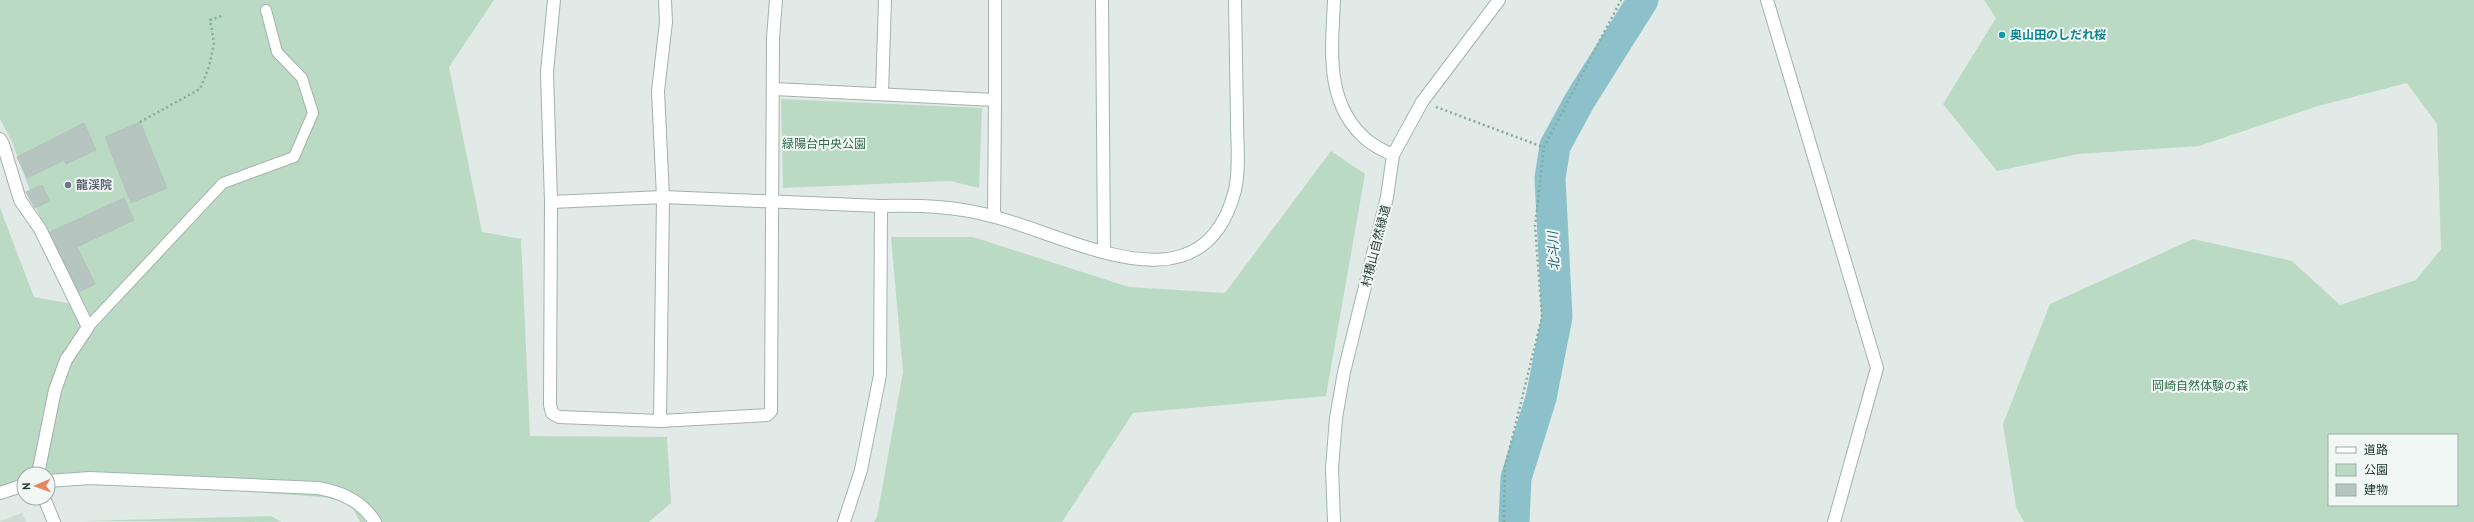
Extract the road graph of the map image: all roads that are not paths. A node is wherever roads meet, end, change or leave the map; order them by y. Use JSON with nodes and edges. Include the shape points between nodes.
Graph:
{"nodes":[{"id":1,"x":554,"y":0,"type":"edge"},
{"id":2,"x":665,"y":0,"type":"edge"},
{"id":3,"x":776,"y":0,"type":"edge"},
{"id":4,"x":886,"y":0,"type":"edge"},
{"id":5,"x":995,"y":0,"type":"edge"},
{"id":6,"x":1102,"y":0,"type":"edge"},
{"id":7,"x":1235,"y":0,"type":"edge"},
{"id":8,"x":1334,"y":0,"type":"edge"},
{"id":9,"x":1499,"y":0,"type":"edge"},
{"id":10,"x":1767,"y":0,"type":"edge"},
{"id":11,"x":266,"y":10,"type":"dead end"},
{"id":12,"x":774,"y":89,"type":"junction"},
{"id":13,"x":882,"y":93,"type":"junction"},
{"id":14,"x":995,"y":100,"type":"junction"},
{"id":15,"x":0,"y":139,"type":"edge"},
{"id":16,"x":1393,"y":155,"type":"junction"},
{"id":17,"x":663,"y":197,"type":"junction"},
{"id":18,"x":551,"y":202,"type":"junction"},
{"id":19,"x":772,"y":202,"type":"junction"},
{"id":20,"x":881,"y":206,"type":"junction"},
{"id":21,"x":994,"y":216,"type":"junction"},
{"id":22,"x":1104,"y":252,"type":"junction"},
{"id":23,"x":88,"y":327,"type":"junction"},
{"id":24,"x":660,"y":421,"type":"junction"},
{"id":25,"x":40,"y":466,"type":"edge"},
{"id":26,"x":56,"y":480,"type":"edge"},
{"id":27,"x":16,"y":488,"type":"edge"},
{"id":28,"x":0,"y":493,"type":"edge"},
{"id":29,"x":47,"y":506,"type":"edge"},
{"id":30,"x":54,"y":522,"type":"edge"},
{"id":31,"x":375,"y":522,"type":"edge"},
{"id":32,"x":844,"y":522,"type":"edge"},
{"id":33,"x":1334,"y":522,"type":"edge"},
{"id":34,"x":1834,"y":522,"type":"edge"}],
"edges":[{"from":1,"to":18,"type":"street","via":[[547,72]]},
{"from":2,"to":17,"type":"street","via":[[666,22],[658,91]]},
{"from":3,"to":12,"type":"street","via":[[773,38]]},
{"from":4,"to":13,"type":"street"},
{"from":5,"to":14,"type":"street"},
{"from":6,"to":22,"type":"street"},
{"from":7,"to":22,"type":"street","via":[[1238,169],[1235,190],[1226,218],[1210,241],[1177,258],[1151,261]]},
{"from":8,"to":16,"type":"street","via":[[1333,77],[1340,103],[1350,123],[1358,132],[1368,141]]},
{"from":9,"to":16,"type":"street","name":"村積山自然緑道","via":[[1422,102]]},
{"from":10,"to":34,"type":"street","via":[[1877,368]]},
{"from":11,"to":23,"type":"lane","via":[[277,52],[302,78],[313,113],[294,157],[223,183]]},
{"from":12,"to":13,"type":"street"},
{"from":12,"to":19,"type":"street"},
{"from":13,"to":14,"type":"street"},
{"from":14,"to":21,"type":"street"},
{"from":15,"to":23,"type":"street","via":[[20,200],[40,229]]},
{"from":16,"to":33,"type":"street","name":"村積山自然緑道","via":[[1388,197],[1344,372],[1336,418],[1332,468]]},
{"from":17,"to":18,"type":"street"},
{"from":17,"to":19,"type":"street"},
{"from":17,"to":24,"type":"street"},
{"from":18,"to":24,"type":"street","via":[[552,413],[559,417]]},
{"from":19,"to":20,"type":"street"},
{"from":19,"to":24,"type":"street","via":[[771,411],[767,416]]},
{"from":20,"to":21,"type":"street","via":[[927,205]]},
{"from":20,"to":32,"type":"street","via":[[880,375],[861,470]]},
{"from":21,"to":22,"type":"street"},
{"from":23,"to":25,"type":"street","via":[[66,360],[55,390]]},
{"from":26,"to":31,"type":"street","via":[[90,478],[318,488],[349,497],[370,513]]},
{"from":27,"to":28,"type":"street"},
{"from":29,"to":30,"type":"street"}]}
